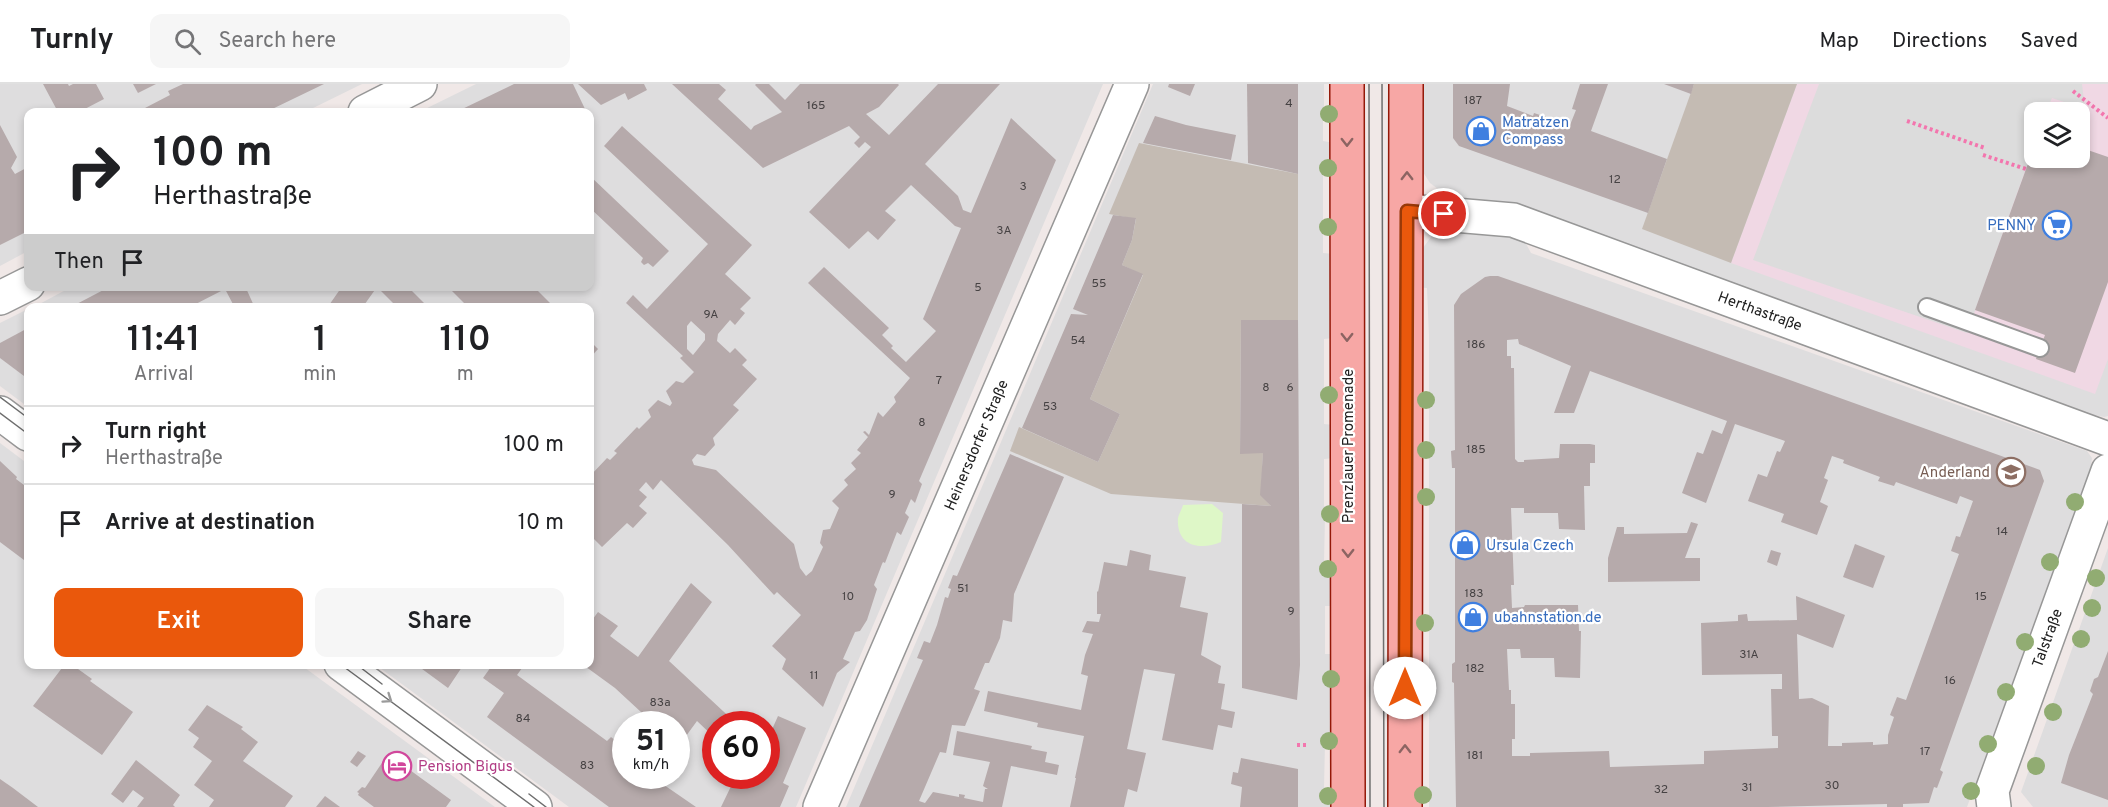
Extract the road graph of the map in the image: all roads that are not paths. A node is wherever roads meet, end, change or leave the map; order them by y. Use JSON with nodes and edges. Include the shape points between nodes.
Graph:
{"nodes":[{"id":1,"x":420,"y":84,"type":"edge"},
{"id":2,"x":1132,"y":84,"type":"edge"},
{"id":3,"x":1347,"y":84,"type":"edge"},
{"id":4,"x":1406,"y":84,"type":"edge"},
{"id":5,"x":373,"y":108,"type":"edge"},
{"id":6,"x":1407,"y":211,"type":"junction"},
{"id":7,"x":24,"y":286,"type":"edge"},
{"id":8,"x":0,"y":298,"type":"edge"},
{"id":9,"x":1927,"y":307,"type":"dead end"},
{"id":10,"x":2040,"y":348,"type":"dead end"},
{"id":11,"x":0,"y":413,"type":"edge"},
{"id":12,"x":24,"y":431,"type":"edge"},
{"id":13,"x":2108,"y":439,"type":"edge"},
{"id":14,"x":2108,"y":471,"type":"edge"},
{"id":15,"x":348,"y":669,"type":"edge"},
{"id":16,"x":535,"y":807,"type":"edge"},
{"id":17,"x":820,"y":807,"type":"edge"},
{"id":18,"x":1348,"y":807,"type":"edge"},
{"id":19,"x":1405,"y":807,"type":"edge"},
{"id":20,"x":1994,"y":807,"type":"edge"}],
"edges":[{"from":1,"to":5,"type":"street"},
{"from":2,"to":17,"type":"street","name":"Heinersdorfer Straße"},
{"from":3,"to":18,"type":"main road","name":"Prenzlauer Promenade","one_way":true},
{"from":6,"to":4,"type":"main road","one_way":true},
{"from":6,"to":13,"type":"street","name":"Herthastraße","via":[[1513,220]]},
{"from":19,"to":6,"type":"main road","one_way":true},
{"from":7,"to":8,"type":"street"},
{"from":9,"to":10,"type":"lane"},
{"from":11,"to":12,"type":"street"},
{"from":14,"to":20,"type":"street","name":"Talstraße","via":[[1992,791]]},
{"from":15,"to":16,"type":"street","one_way":true}]}
